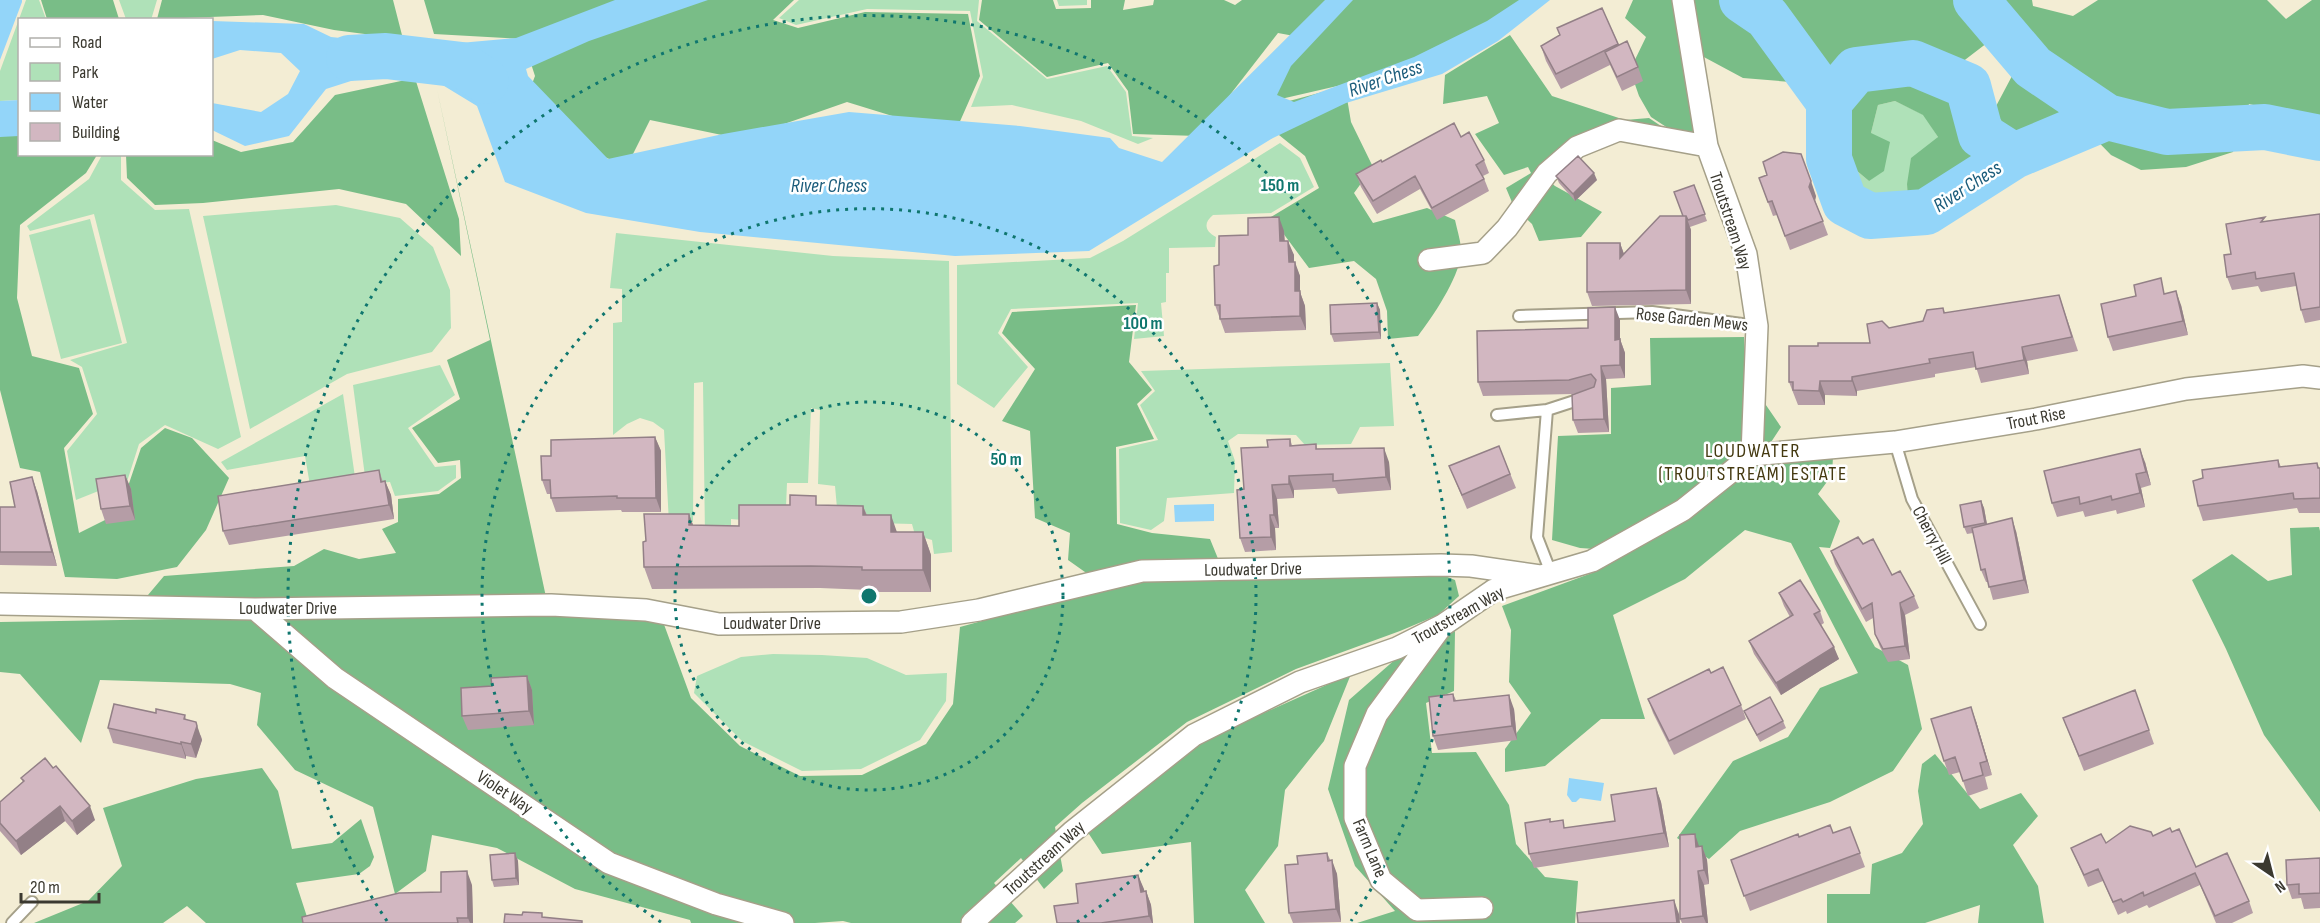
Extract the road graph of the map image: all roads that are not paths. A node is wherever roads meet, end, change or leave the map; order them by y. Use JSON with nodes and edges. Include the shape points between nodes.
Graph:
{"nodes":[{"id":1,"x":1683,"y":4,"type":"edge"},
{"id":2,"x":1707,"y":146,"type":"junction"},
{"id":3,"x":1429,"y":260,"type":"dead end"},
{"id":4,"x":1519,"y":316,"type":"dead end"},
{"id":5,"x":1757,"y":326,"type":"junction"},
{"id":6,"x":2320,"y":378,"type":"edge"},
{"id":7,"x":1594,"y":395,"type":"edge"},
{"id":8,"x":1547,"y":410,"type":"junction"},
{"id":9,"x":1497,"y":415,"type":"dead end"},
{"id":10,"x":1895,"y":442,"type":"junction"},
{"id":11,"x":1752,"y":455,"type":"junction"},
{"id":12,"x":1545,"y":575,"type":"junction"},
{"id":13,"x":0,"y":604,"type":"edge"},
{"id":14,"x":255,"y":609,"type":"junction"},
{"id":15,"x":1980,"y":624,"type":"dead end"},
{"id":16,"x":1443,"y":625,"type":"junction"},
{"id":17,"x":32,"y":902,"type":"dead end"},
{"id":18,"x":1482,"y":908,"type":"dead end"},
{"id":19,"x":12,"y":923,"type":"edge"},
{"id":20,"x":783,"y":923,"type":"edge"},
{"id":21,"x":972,"y":923,"type":"edge"}],
"edges":[{"from":1,"to":2,"type":"street","name":"Troutstream Way"},
{"from":2,"to":3,"type":"street","via":[[1619,130],[1577,147],[1547,173],[1484,253]]},
{"from":2,"to":5,"type":"street","name":"Troutstream Way","via":[[1746,254]]},
{"from":4,"to":5,"type":"lane","name":"Rose Garden Mews","via":[[1652,312]]},
{"from":5,"to":11,"type":"street","name":"Troutstream Way"},
{"from":6,"to":10,"type":"street","name":"Trout Rise","via":[[2303,376],[2186,389]]},
{"from":7,"to":8,"type":"lane"},
{"from":8,"to":9,"type":"lane"},
{"from":8,"to":12,"type":"lane","via":[[1537,537]]},
{"from":10,"to":11,"type":"street","name":"Trout Rise"},
{"from":10,"to":15,"type":"lane","name":"Cherry Hill","via":[[1912,499]]},
{"from":11,"to":12,"type":"street","name":"Troutstream Way","via":[[1683,510],[1592,561]]},
{"from":12,"to":14,"type":"street","name":"Loudwater Drive","via":[[1440,564],[1142,571],[979,610],[901,622],[719,624],[646,610],[551,605]]},
{"from":12,"to":16,"type":"street","name":"Troutstream Way","via":[[1494,590]]},
{"from":13,"to":14,"type":"street","name":"Loudwater Drive"},
{"from":14,"to":20,"type":"street","name":"Violet Way","via":[[335,678],[609,863],[716,904]]},
{"from":16,"to":18,"type":"street","name":"Farm Lane","via":[[1377,714],[1355,766],[1354,818],[1381,880],[1417,910]]},
{"from":16,"to":21,"type":"street","name":"Troutstream Way","via":[[1397,648],[1300,682],[1194,735],[1072,832]]},
{"from":17,"to":19,"type":"lane"}]}
